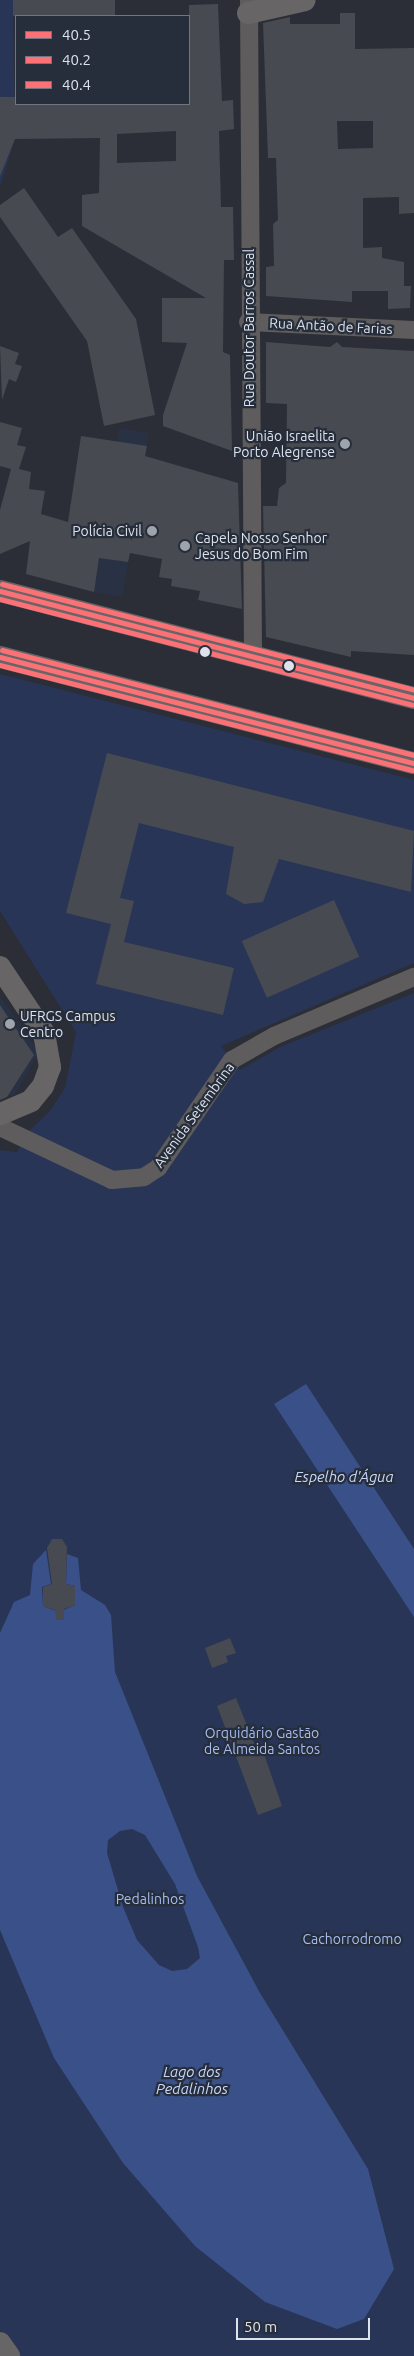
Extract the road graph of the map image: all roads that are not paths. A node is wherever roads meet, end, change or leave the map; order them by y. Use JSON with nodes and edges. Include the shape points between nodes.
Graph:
{"nodes":[{"id":1,"x":305,"y":0,"type":"edge"},
{"id":2,"x":249,"y":6,"type":"edge"},
{"id":3,"x":248,"y":322,"type":"junction"},
{"id":4,"x":414,"y":330,"type":"edge"},
{"id":5,"x":0,"y":591,"type":"edge"},
{"id":6,"x":253,"y":656,"type":"junction"},
{"id":7,"x":0,"y":657,"type":"edge"},
{"id":8,"x":414,"y":698,"type":"edge"},
{"id":9,"x":414,"y":763,"type":"edge"},
{"id":10,"x":0,"y":967,"type":"edge"},
{"id":11,"x":414,"y":977,"type":"edge"},
{"id":12,"x":0,"y":1114,"type":"edge"},
{"id":13,"x":0,"y":1127,"type":"edge"},
{"id":14,"x":0,"y":2343,"type":"edge"},
{"id":15,"x":9,"y":2356,"type":"edge"}],
"edges":[{"from":1,"to":2,"type":"main road"},
{"from":2,"to":3,"type":"street","name":"Rua Doutor Barros Cassal"},
{"from":3,"to":4,"type":"street","name":"Rua Antão de Farias"},
{"from":3,"to":6,"type":"street","name":"Rua Doutor Barros Cassal"},
{"from":5,"to":6,"type":"main road"},
{"from":6,"to":8,"type":"main road"},
{"from":7,"to":9,"type":"main road"},
{"from":10,"to":12,"type":"main road","via":[[44,1033],[50,1067],[43,1086],[30,1101]]},
{"from":11,"to":13,"type":"street","name":"Avenida Setembrina","via":[[274,1036],[232,1060],[158,1168],[144,1177],[112,1180]]},
{"from":14,"to":15,"type":"main road"}]}
